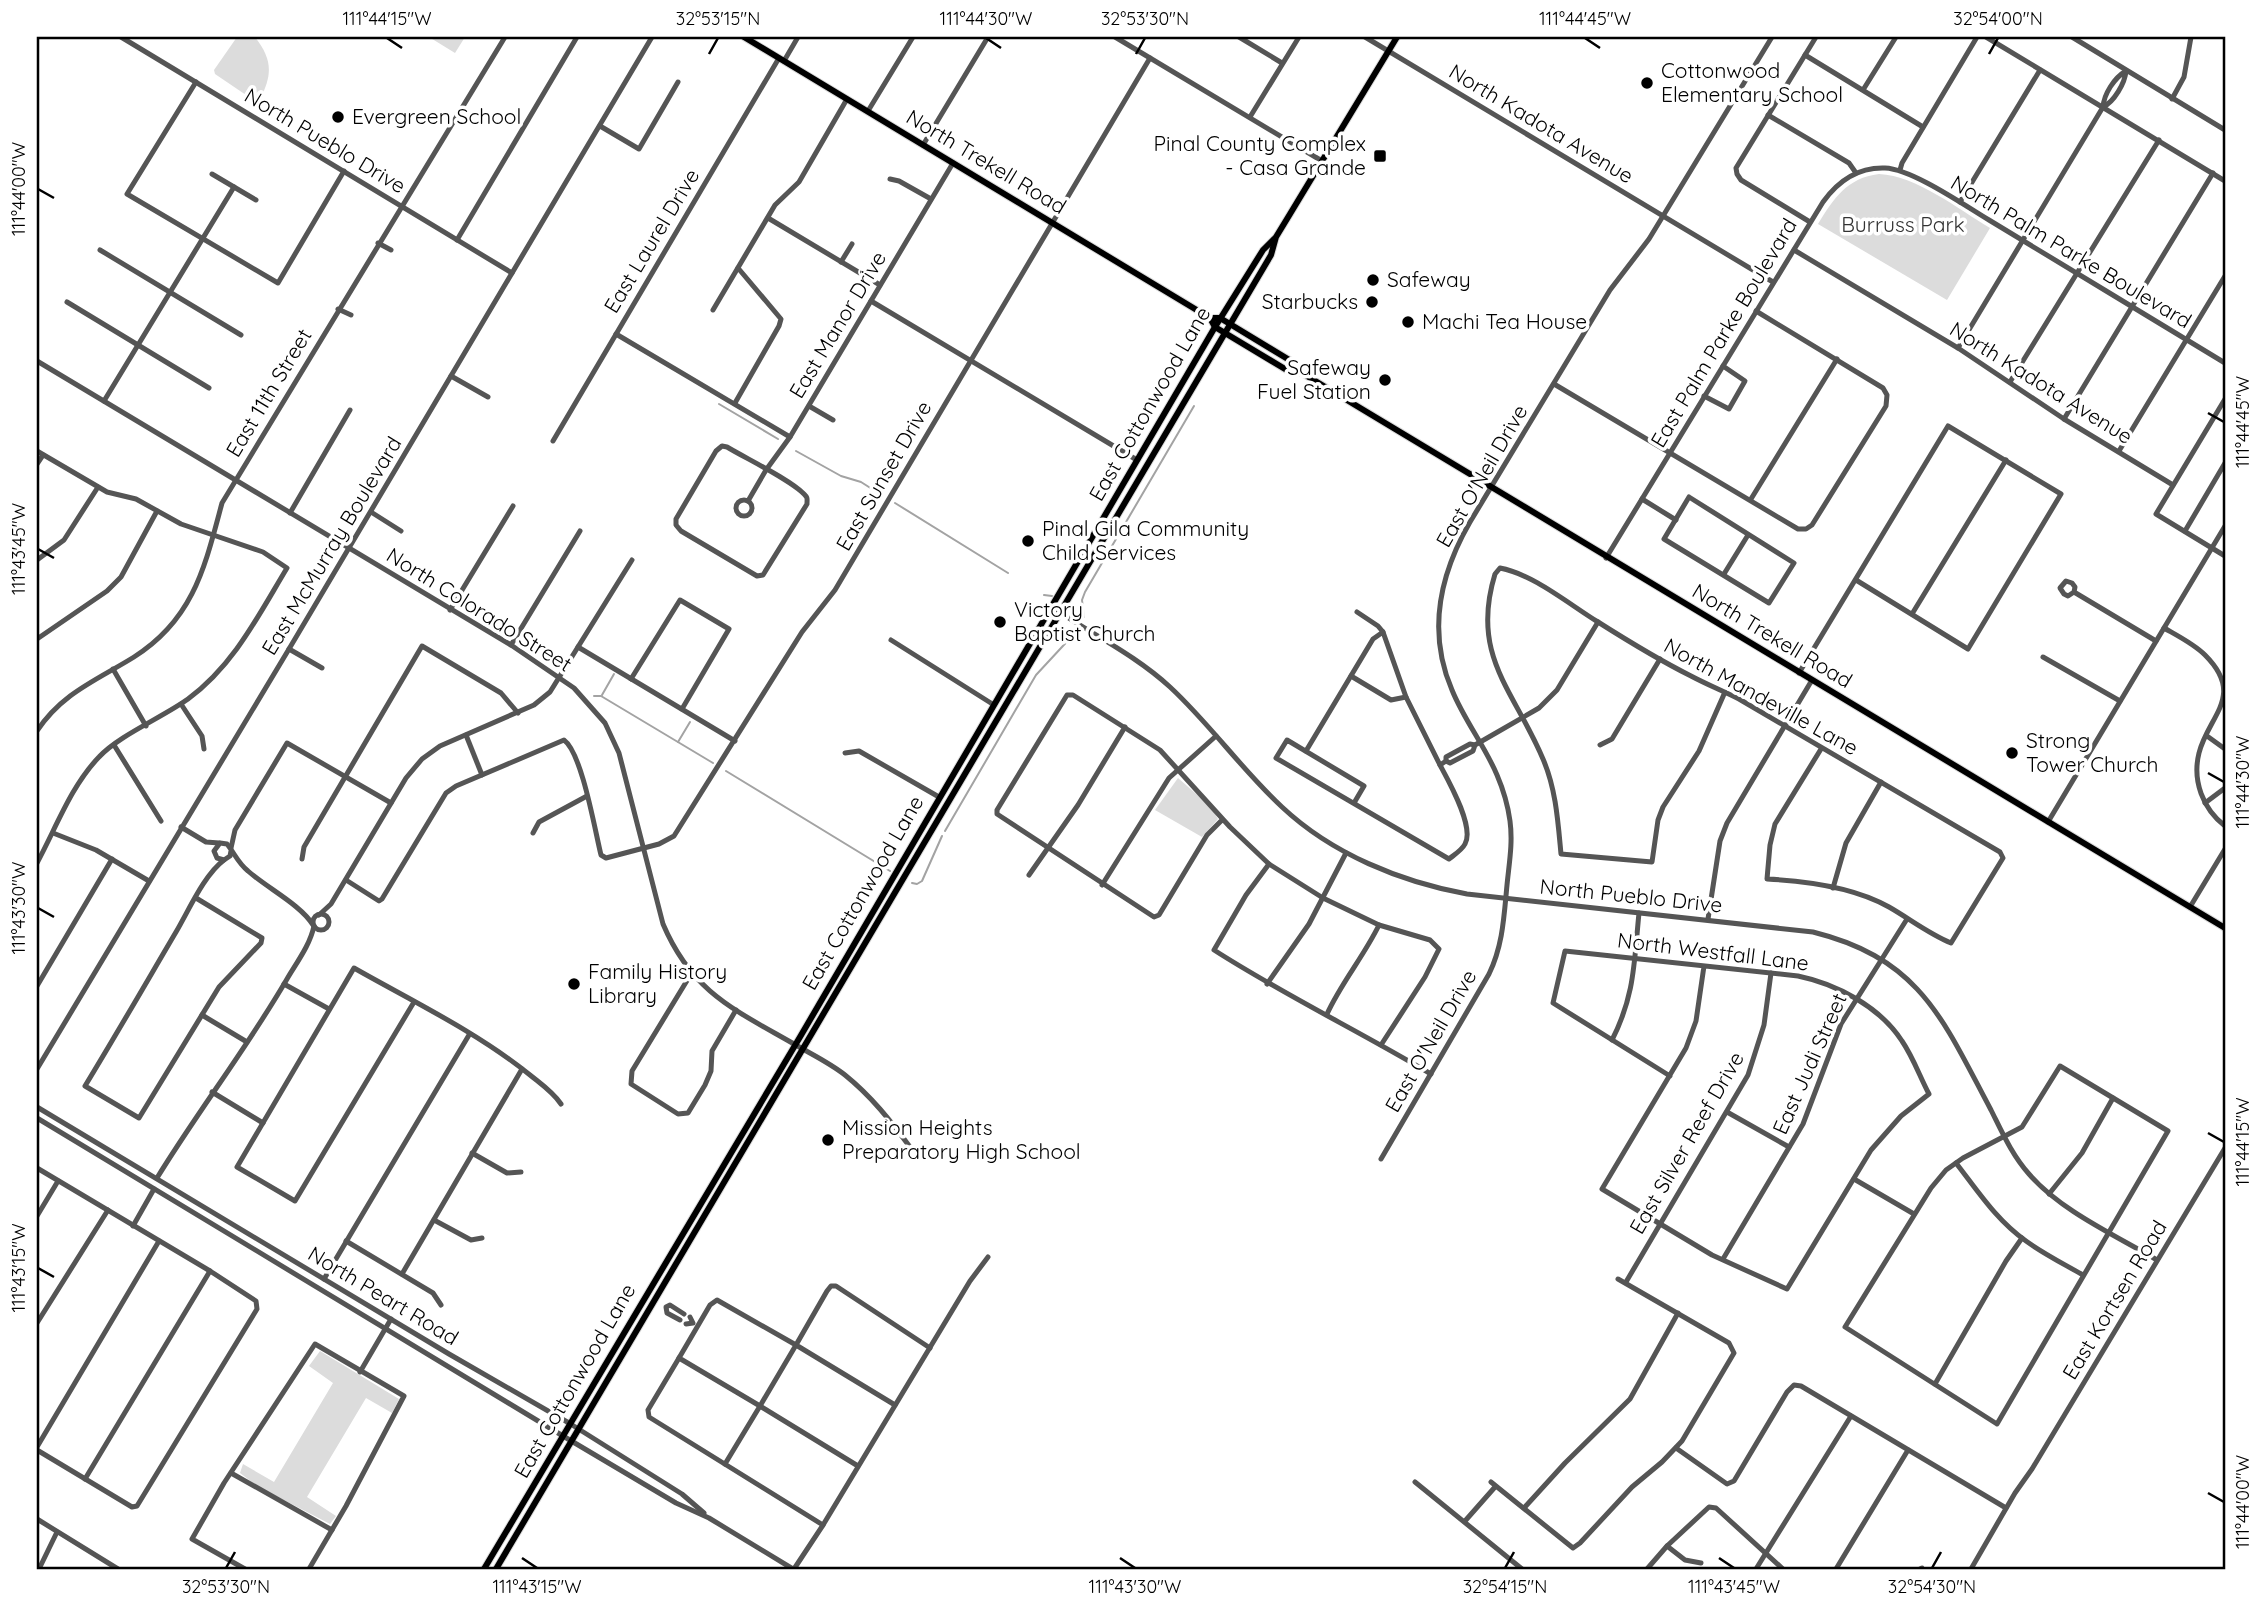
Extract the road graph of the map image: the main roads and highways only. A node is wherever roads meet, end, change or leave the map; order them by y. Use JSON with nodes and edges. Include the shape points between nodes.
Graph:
{"nodes":[{"id":1,"x":744,"y":37,"type":"edge"},
{"id":2,"x":1397,"y":37,"type":"edge"},
{"id":3,"x":1276,"y":237,"type":"junction"},
{"id":4,"x":1210,"y":318,"type":"junction"},
{"id":5,"x":1220,"y":318,"type":"junction"},
{"id":6,"x":1230,"y":324,"type":"junction"},
{"id":7,"x":1215,"y":327,"type":"junction"},
{"id":8,"x":1224,"y":333,"type":"junction"},
{"id":9,"x":1302,"y":373,"type":"junction"},
{"id":10,"x":1158,"y":424,"type":"junction"},
{"id":11,"x":1167,"y":430,"type":"junction"},
{"id":12,"x":2225,"y":928,"type":"edge"},
{"id":13,"x":484,"y":1569,"type":"edge"},
{"id":14,"x":496,"y":1569,"type":"edge"}],
"edges":[{"from":1,"to":4,"type":"main road","name":"North Trekell Road"},
{"from":2,"to":3,"type":"main road","name":"East Cottonwood Lane"},
{"from":3,"to":5,"type":"main road","name":"East Cottonwood Lane"},
{"from":3,"to":6,"type":"main road","name":"East Cottonwood Lane"},
{"from":4,"to":5,"type":"main road"},
{"from":4,"to":7,"type":"main road","name":"North Trekell Road"},
{"from":5,"to":6,"type":"main road","name":"North Trekell Road"},
{"from":5,"to":7,"type":"main road","name":"East Cottonwood Lane"},
{"from":6,"to":8,"type":"main road","name":"East Cottonwood Lane"},
{"from":6,"to":9,"type":"main road","name":"North Trekell Road","via":[[1296,364]]},
{"from":7,"to":8,"type":"main road","name":"North Trekell Road"},
{"from":7,"to":10,"type":"main road","name":"East Cottonwood Lane"},
{"from":8,"to":9,"type":"main road","name":"North Trekell Road","via":[[1290,372]]},
{"from":8,"to":11,"type":"main road","name":"East Cottonwood Lane"},
{"from":9,"to":12,"type":"main road","name":"North Trekell Road"},
{"from":10,"to":11,"type":"main road"},
{"from":10,"to":13,"type":"main road","name":"East Cottonwood Lane"},
{"from":11,"to":14,"type":"main road","name":"East Cottonwood Lane"}]}
